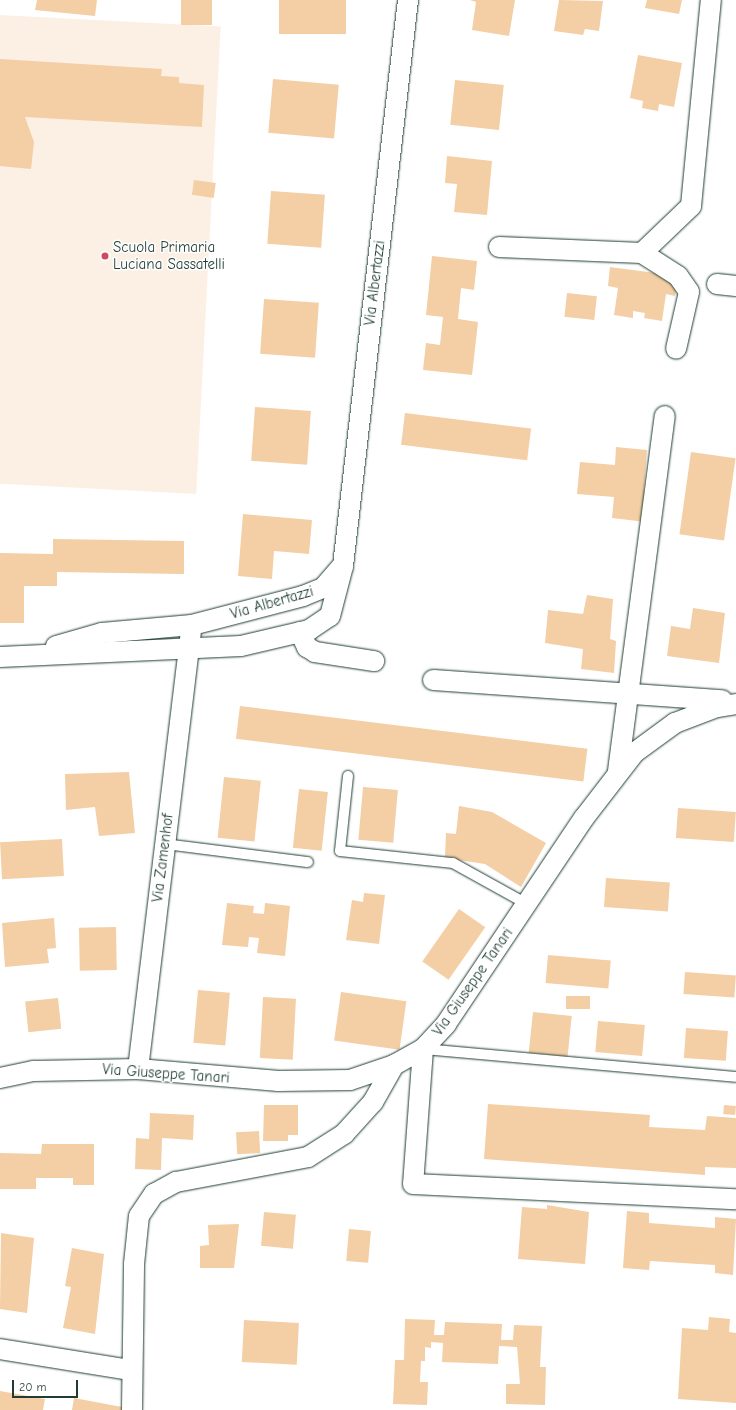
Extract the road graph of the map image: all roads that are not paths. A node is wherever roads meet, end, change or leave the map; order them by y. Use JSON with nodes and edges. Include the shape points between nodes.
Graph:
{"nodes":[{"id":1,"x":408,"y":0,"type":"edge"},
{"id":2,"x":711,"y":0,"type":"edge"},
{"id":3,"x":499,"y":247,"type":"dead end"},
{"id":4,"x":642,"y":253,"type":"junction"},
{"id":5,"x":676,"y":349,"type":"dead end"},
{"id":6,"x":665,"y":416,"type":"dead end"},
{"id":7,"x":342,"y":566,"type":"junction"},
{"id":8,"x":192,"y":626,"type":"junction"},
{"id":9,"x":300,"y":632,"type":"junction"},
{"id":10,"x":188,"y":648,"type":"junction"},
{"id":11,"x":24,"y":656,"type":"junction"},
{"id":12,"x":0,"y":657,"type":"edge"},
{"id":13,"x":374,"y":661,"type":"dead end"},
{"id":14,"x":433,"y":680,"type":"dead end"},
{"id":15,"x":628,"y":696,"type":"junction"},
{"id":16,"x":736,"y":702,"type":"edge"},
{"id":17,"x":618,"y":771,"type":"junction"},
{"id":18,"x":348,"y":776,"type":"dead end"},
{"id":19,"x":165,"y":844,"type":"junction"},
{"id":20,"x":308,"y":862,"type":"dead end"},
{"id":21,"x":527,"y":904,"type":"junction"},
{"id":22,"x":423,"y":1049,"type":"junction"},
{"id":23,"x":394,"y":1065,"type":"junction"},
{"id":24,"x":138,"y":1069,"type":"junction"},
{"id":25,"x":736,"y":1077,"type":"edge"},
{"id":26,"x":0,"y":1078,"type":"edge"},
{"id":27,"x":736,"y":1199,"type":"edge"},
{"id":28,"x":0,"y":1349,"type":"edge"},
{"id":29,"x":130,"y":1370,"type":"junction"},
{"id":30,"x":132,"y":1410,"type":"edge"}],
"edges":[{"from":1,"to":7,"type":"street","name":"Via Albertazzi"},
{"from":2,"to":4,"type":"street","via":[[691,206]]},
{"from":3,"to":4,"type":"street"},
{"from":4,"to":5,"type":"street","via":[[678,276],[688,292]]},
{"from":6,"to":15,"type":"street"},
{"from":7,"to":8,"type":"street","name":"Via Albertazzi","via":[[323,588],[303,596]]},
{"from":7,"to":9,"type":"street","name":"Via Albertazzi","via":[[330,616],[321,625]]},
{"from":8,"to":10,"type":"street"},
{"from":8,"to":11,"type":"street","name":"Via Albertazzi","via":[[102,633]]},
{"from":9,"to":10,"type":"street","name":"Via Albertazzi","via":[[241,646]]},
{"from":9,"to":13,"type":"street","via":[[307,647],[315,652]]},
{"from":10,"to":11,"type":"street","name":"Via Albertazzi"},
{"from":10,"to":19,"type":"street","name":"Via Zamenhof"},
{"from":11,"to":12,"type":"street","name":"Via Albertazzi"},
{"from":14,"to":15,"type":"street"},
{"from":15,"to":16,"type":"street"},
{"from":15,"to":17,"type":"street"},
{"from":16,"to":17,"type":"street","name":"Via Giuseppe Tanari","via":[[695,714],[659,732]]},
{"from":17,"to":21,"type":"street","name":"Via Giuseppe Tanari"},
{"from":18,"to":21,"type":"lane","via":[[340,851],[453,863]]},
{"from":19,"to":20,"type":"lane"},
{"from":19,"to":24,"type":"street","name":"Via Zamenhof"},
{"from":21,"to":22,"type":"street","name":"Via Giuseppe Tanari","via":[[446,1024]]},
{"from":22,"to":23,"type":"street","name":"Via Giuseppe Tanari"},
{"from":22,"to":25,"type":"lane"},
{"from":22,"to":27,"type":"street","via":[[413,1184]]},
{"from":23,"to":24,"type":"street","name":"Via Giuseppe Tanari","via":[[350,1080],[278,1081]]},
{"from":23,"to":29,"type":"street","via":[[374,1102],[344,1134],[308,1157],[176,1182],[154,1194],[139,1216]]},
{"from":24,"to":26,"type":"street","name":"Via Giuseppe Tanari","via":[[34,1071]]},
{"from":28,"to":29,"type":"street"},
{"from":29,"to":30,"type":"street"}]}
